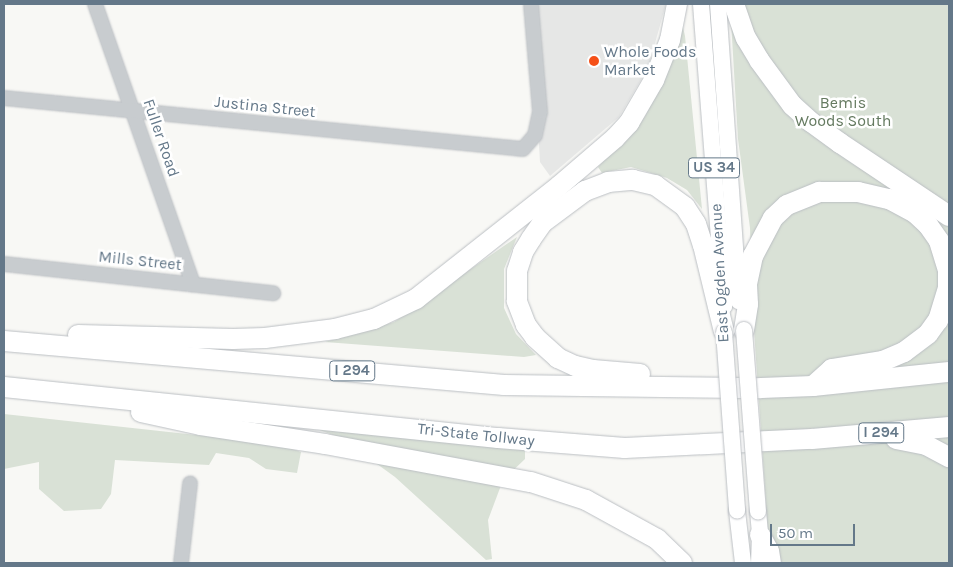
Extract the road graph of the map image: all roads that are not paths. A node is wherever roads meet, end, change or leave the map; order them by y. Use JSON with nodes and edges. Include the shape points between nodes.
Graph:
{"nodes":[{"id":1,"x":95,"y":4,"type":"edge"},
{"id":2,"x":531,"y":4,"type":"edge"},
{"id":3,"x":677,"y":4,"type":"edge"},
{"id":4,"x":701,"y":4,"type":"edge"},
{"id":5,"x":718,"y":4,"type":"edge"},
{"id":6,"x":734,"y":4,"type":"edge"},
{"id":7,"x":4,"y":98,"type":"edge"},
{"id":8,"x":133,"y":112,"type":"junction"},
{"id":9,"x":949,"y":216,"type":"edge"},
{"id":10,"x":4,"y":264,"type":"edge"},
{"id":11,"x":194,"y":284,"type":"junction"},
{"id":12,"x":273,"y":293,"type":"dead end"},
{"id":13,"x":744,"y":330,"type":"junction"},
{"id":14,"x":724,"y":332,"type":"junction"},
{"id":15,"x":4,"y":333,"type":"edge"},
{"id":16,"x":4,"y":341,"type":"edge"},
{"id":17,"x":949,"y":372,"type":"edge"},
{"id":18,"x":813,"y":386,"type":"junction"},
{"id":19,"x":4,"y":387,"type":"edge"},
{"id":20,"x":702,"y":389,"type":"junction"},
{"id":21,"x":62,"y":393,"type":"junction"},
{"id":22,"x":949,"y":427,"type":"edge"},
{"id":23,"x":812,"y":439,"type":"junction"},
{"id":24,"x":949,"y":457,"type":"edge"},
{"id":25,"x":190,"y":484,"type":"dead end"},
{"id":26,"x":760,"y":535,"type":"junction"},
{"id":27,"x":181,"y":563,"type":"edge"},
{"id":28,"x":682,"y":563,"type":"edge"},
{"id":29,"x":744,"y":563,"type":"edge"},
{"id":30,"x":759,"y":563,"type":"edge"},
{"id":31,"x":770,"y":563,"type":"edge"}],
"edges":[{"from":1,"to":8,"type":"street","name":"Fuller Road"},
{"from":2,"to":8,"type":"street","name":"Justina Street","via":[[540,112],[535,135],[523,150]]},
{"from":3,"to":15,"type":"highway","via":[[670,40],[654,80],[642,103],[615,138],[590,162],[449,274],[398,308],[374,319],[335,329],[265,338]]},
{"from":4,"to":14,"type":"main road","name":"East Ogden Avenue","number":"US 34"},
{"from":5,"to":13,"type":"main road","name":"East Ogden Avenue","number":"US 34"},
{"from":6,"to":9,"type":"highway","via":[[746,38],[759,60],[810,122]]},
{"from":7,"to":8,"type":"street","name":"Justina Street"},
{"from":8,"to":11,"type":"street","name":"Fuller Road"},
{"from":10,"to":11,"type":"street","name":"Mills Street"},
{"from":11,"to":12,"type":"street","name":"Mills Street"},
{"from":13,"to":18,"type":"highway","via":[[747,284],[753,256],[773,218],[787,204],[819,192],[858,192],[889,200],[916,213],[939,241],[948,270],[948,288],[938,320],[928,334],[904,352],[883,361],[832,369]]},
{"from":13,"to":26,"type":"main road","name":"East Ogden Avenue","number":"US 34","bridge":true},
{"from":14,"to":20,"type":"highway","via":[[696,224],[685,207],[654,185],[633,180],[608,182],[584,191],[542,223],[523,252],[517,271],[517,301],[526,325],[544,347],[575,366],[615,373],[664,374]]},
{"from":14,"to":29,"type":"main road","name":"East Ogden Avenue","number":"US 34","bridge":true},
{"from":16,"to":20,"type":"highway","number":"I 294","via":[[504,384]]},
{"from":17,"to":18,"type":"highway","number":"I 294"},
{"from":18,"to":20,"type":"highway","number":"I 294"},
{"from":19,"to":21,"type":"highway","name":"Tri-State Tollway","number":"I 294"},
{"from":21,"to":23,"type":"highway","name":"Tri-State Tollway","number":"I 294","via":[[625,448]]},
{"from":21,"to":28,"type":"highway","via":[[201,425],[531,482],[586,500],[657,538]]},
{"from":22,"to":23,"type":"highway","name":"Tri-State Tollway","number":"I 294"},
{"from":23,"to":24,"type":"highway","via":[[891,438],[926,445]]},
{"from":25,"to":27,"type":"street"},
{"from":26,"to":30,"type":"main road","number":"US 34"},
{"from":26,"to":31,"type":"highway","via":[[769,551]]}]}
